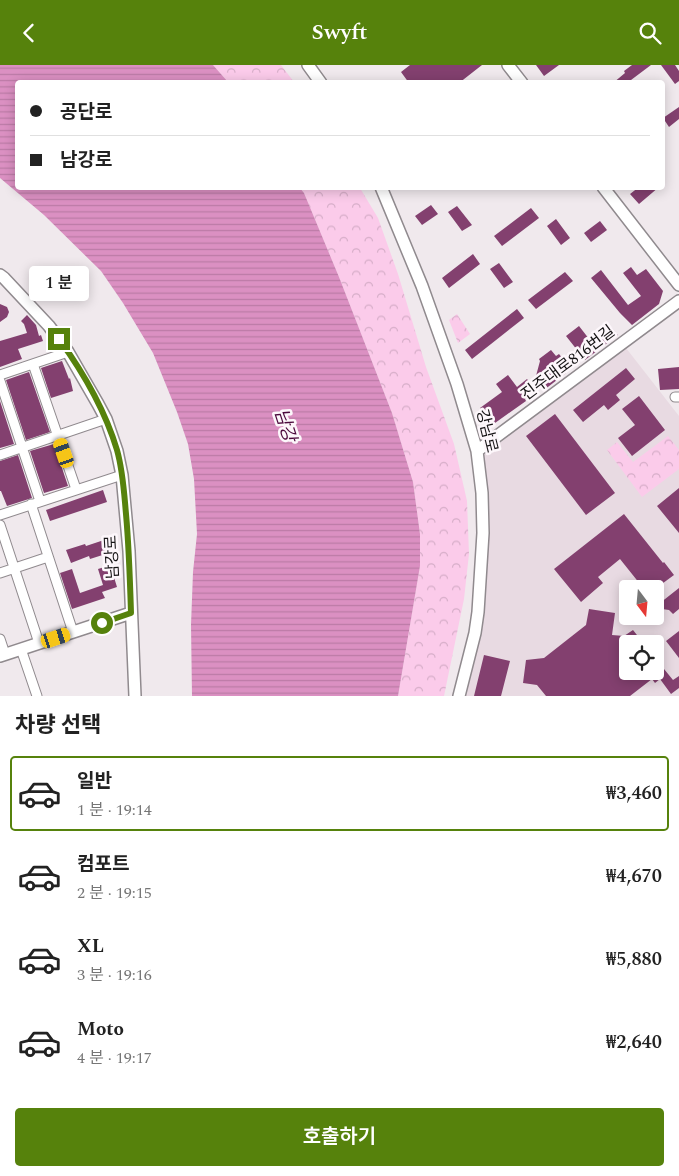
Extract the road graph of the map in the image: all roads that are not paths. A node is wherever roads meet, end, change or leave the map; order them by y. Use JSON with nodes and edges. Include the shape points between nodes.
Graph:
{"nodes":[{"id":1,"x":308,"y":65,"type":"edge"},
{"id":2,"x":508,"y":65,"type":"edge"},
{"id":3,"x":319,"y":80,"type":"edge"},
{"id":4,"x":520,"y":80,"type":"edge"},
{"id":5,"x":382,"y":190,"type":"edge"},
{"id":6,"x":606,"y":190,"type":"edge"},
{"id":7,"x":0,"y":275,"type":"edge"},
{"id":8,"x":679,"y":285,"type":"edge"},
{"id":9,"x":679,"y":301,"type":"edge"},
{"id":10,"x":68,"y":352,"type":"junction"},
{"id":11,"x":33,"y":364,"type":"junction"},
{"id":12,"x":0,"y":375,"type":"edge"},
{"id":13,"x":0,"y":381,"type":"edge"},
{"id":14,"x":106,"y":419,"type":"junction"},
{"id":15,"x":58,"y":435,"type":"junction"},
{"id":16,"x":22,"y":448,"type":"junction"},
{"id":17,"x":477,"y":451,"type":"junction"},
{"id":18,"x":0,"y":455,"type":"edge"},
{"id":19,"x":122,"y":475,"type":"junction"},
{"id":20,"x":76,"y":489,"type":"junction"},
{"id":21,"x":35,"y":503,"type":"junction"},
{"id":22,"x":0,"y":515,"type":"edge"},
{"id":23,"x":0,"y":525,"type":"edge"},
{"id":24,"x":48,"y":557,"type":"junction"},
{"id":25,"x":14,"y":568,"type":"junction"},
{"id":26,"x":0,"y":573,"type":"edge"},
{"id":27,"x":131,"y":613,"type":"junction"},
{"id":28,"x":73,"y":632,"type":"junction"},
{"id":29,"x":0,"y":639,"type":"edge"},
{"id":30,"x":39,"y":643,"type":"junction"},
{"id":31,"x":21,"y":649,"type":"junction"},
{"id":32,"x":3,"y":655,"type":"edge"},
{"id":33,"x":37,"y":696,"type":"edge"},
{"id":34,"x":135,"y":696,"type":"edge"},
{"id":35,"x":459,"y":696,"type":"edge"}],
"edges":[{"from":1,"to":3,"type":"street"},
{"from":2,"to":4,"type":"street"},
{"from":5,"to":17,"type":"street","name":"강남로","via":[[422,286]]},
{"from":6,"to":8,"type":"street"},
{"from":7,"to":10,"type":"street","name":"남강로","via":[[49,326]]},
{"from":9,"to":17,"type":"street","name":"진주대로816번길"},
{"from":10,"to":11,"type":"street"},
{"from":10,"to":14,"type":"street","name":"남강로"},
{"from":11,"to":12,"type":"street"},
{"from":11,"to":15,"type":"street"},
{"from":13,"to":16,"type":"street"},
{"from":14,"to":15,"type":"street"},
{"from":14,"to":19,"type":"street","name":"남강로"},
{"from":15,"to":16,"type":"street"},
{"from":15,"to":20,"type":"street"},
{"from":16,"to":18,"type":"street"},
{"from":16,"to":21,"type":"street"},
{"from":17,"to":35,"type":"street","name":"강남로","via":[[483,533],[479,602],[475,633]]},
{"from":19,"to":20,"type":"street"},
{"from":19,"to":27,"type":"street","name":"남강로"},
{"from":20,"to":21,"type":"street"},
{"from":21,"to":22,"type":"street"},
{"from":21,"to":24,"type":"street"},
{"from":23,"to":25,"type":"street"},
{"from":24,"to":25,"type":"street"},
{"from":24,"to":28,"type":"street"},
{"from":25,"to":26,"type":"street"},
{"from":25,"to":30,"type":"street"},
{"from":27,"to":28,"type":"street"},
{"from":27,"to":34,"type":"street","name":"남강로"},
{"from":28,"to":30,"type":"street"},
{"from":29,"to":32,"type":"street"},
{"from":30,"to":31,"type":"street"},
{"from":31,"to":32,"type":"street"},
{"from":31,"to":33,"type":"street"}]}
